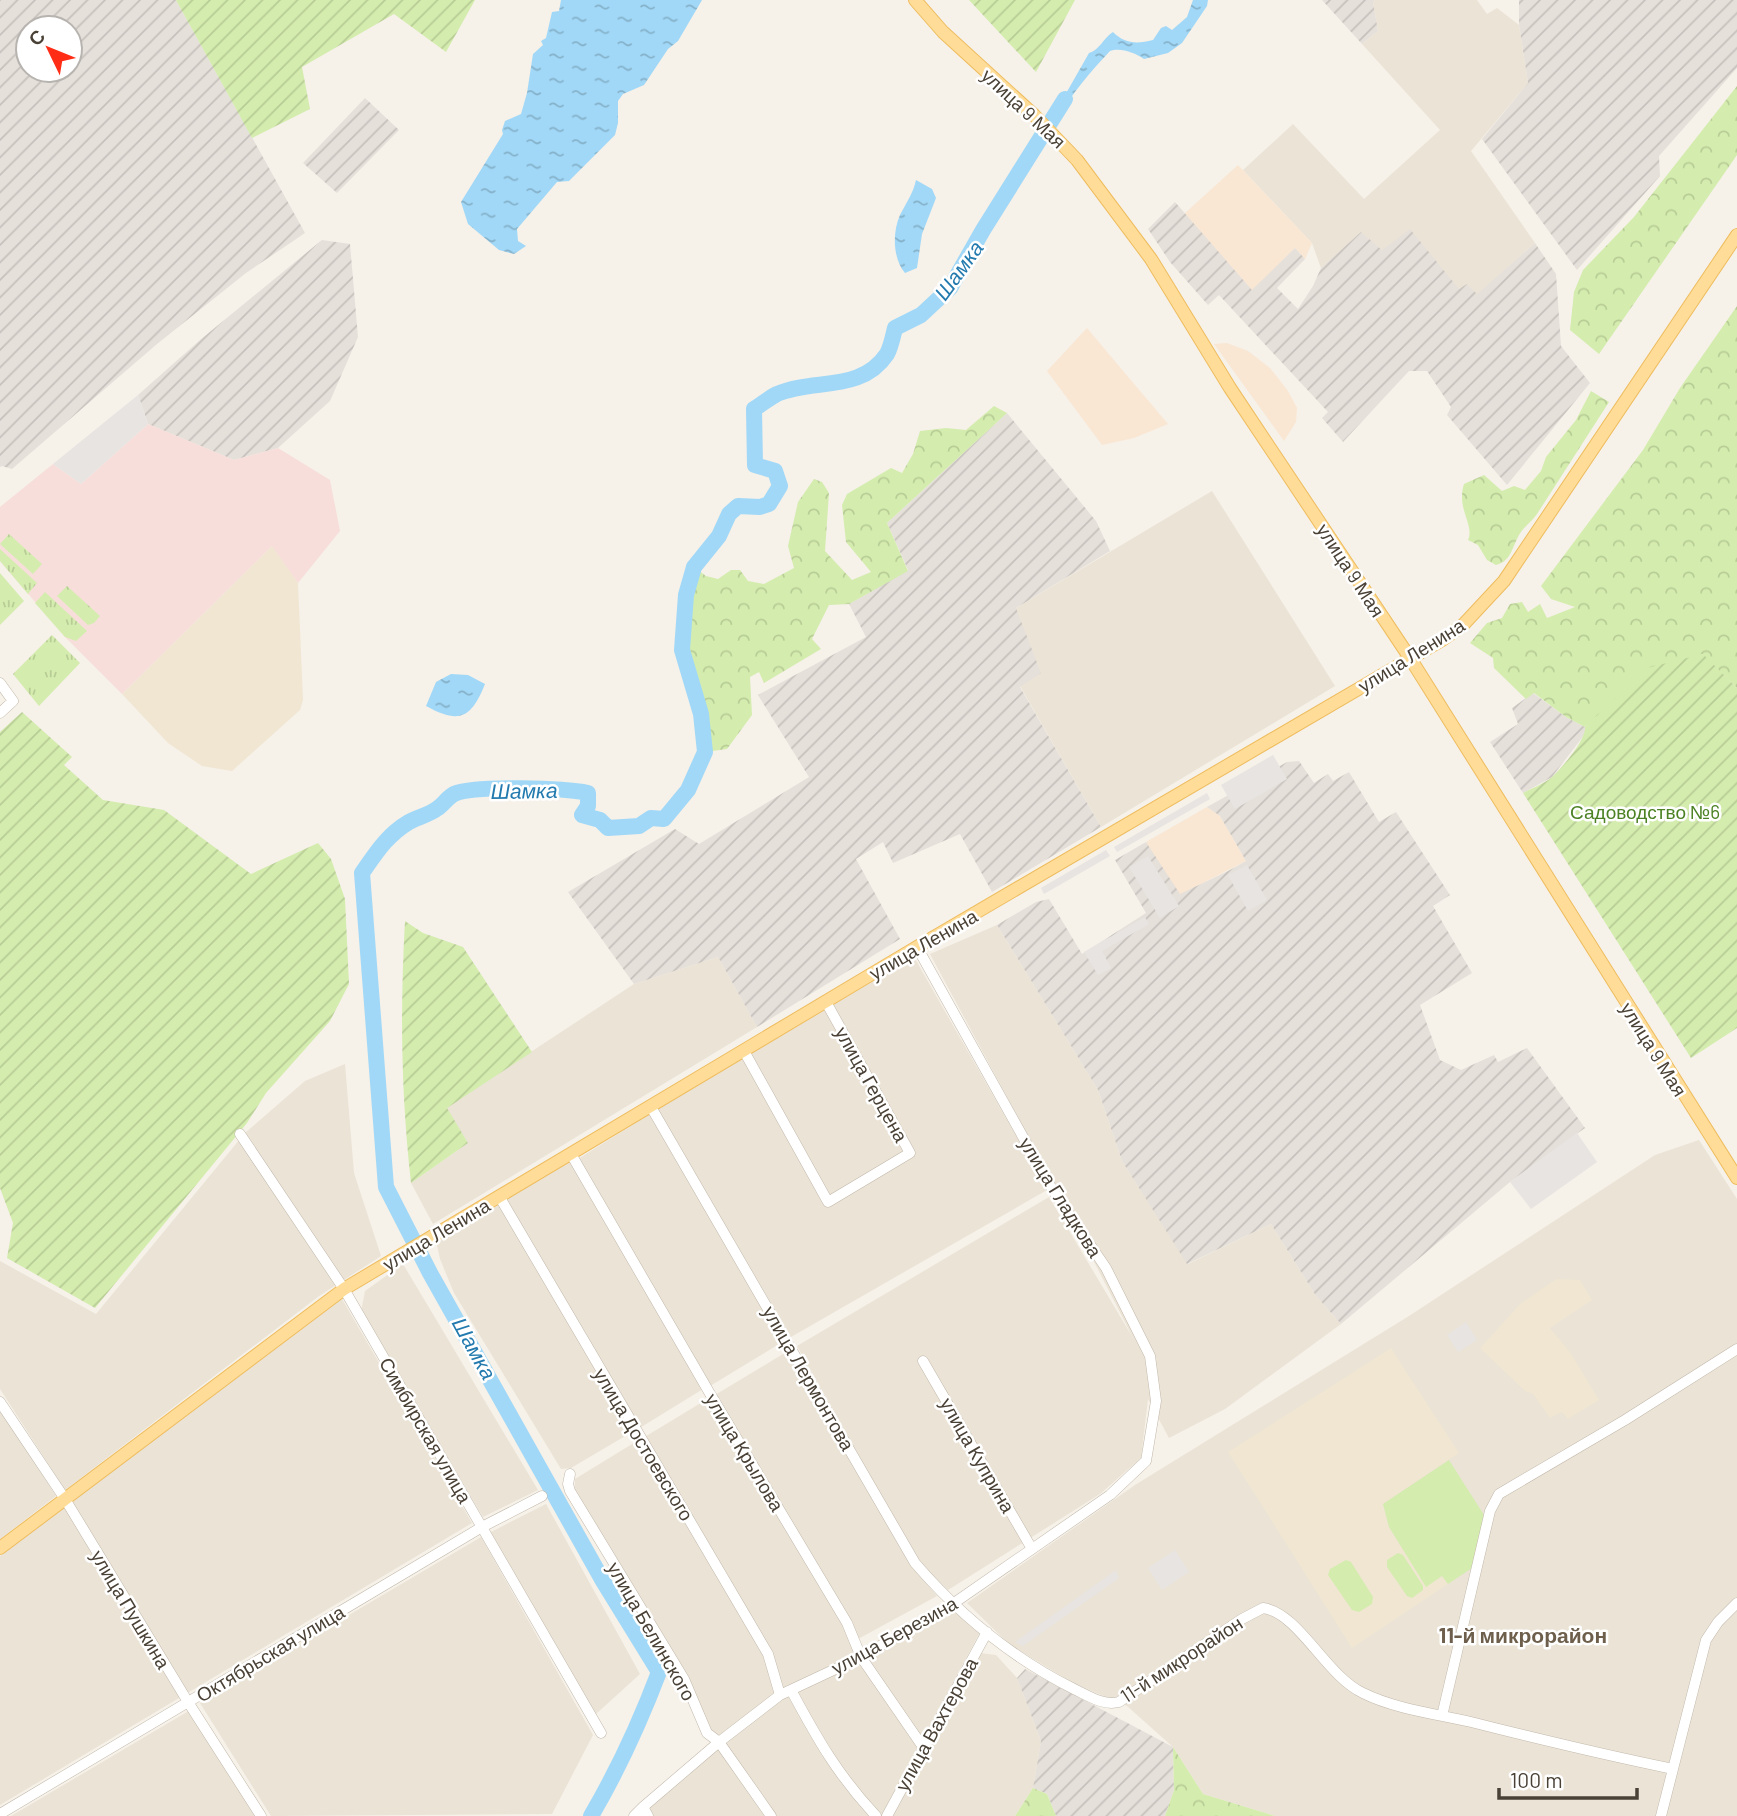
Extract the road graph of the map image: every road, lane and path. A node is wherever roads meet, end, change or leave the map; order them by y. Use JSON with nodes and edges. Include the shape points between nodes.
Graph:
{"nodes":[{"id":1,"x":915,"y":0,"type":"edge"},
{"id":2,"x":1737,"y":235,"type":"edge"},
{"id":3,"x":1410,"y":658,"type":"junction"},
{"id":4,"x":0,"y":683,"type":"edge"},
{"id":5,"x":0,"y":713,"type":"edge"},
{"id":6,"x":917,"y":947,"type":"junction"},
{"id":7,"x":826,"y":1002,"type":"junction"},
{"id":8,"x":744,"y":1051,"type":"junction"},
{"id":9,"x":651,"y":1107,"type":"junction"},
{"id":10,"x":240,"y":1134,"type":"dead end"},
{"id":11,"x":571,"y":1154,"type":"junction"},
{"id":12,"x":1737,"y":1178,"type":"edge"},
{"id":13,"x":499,"y":1196,"type":"junction"},
{"id":14,"x":344,"y":1289,"type":"junction"},
{"id":15,"x":1737,"y":1349,"type":"edge"},
{"id":16,"x":923,"y":1361,"type":"dead end"},
{"id":17,"x":0,"y":1402,"type":"edge"},
{"id":18,"x":1146,"y":1461,"type":"joint"},
{"id":19,"x":568,"y":1482,"type":"dead end"},
{"id":20,"x":542,"y":1496,"type":"dead end"},
{"id":21,"x":65,"y":1499,"type":"junction"},
{"id":22,"x":482,"y":1527,"type":"junction"},
{"id":23,"x":0,"y":1548,"type":"edge"},
{"id":24,"x":1032,"y":1549,"type":"junction"},
{"id":25,"x":954,"y":1603,"type":"junction"},
{"id":26,"x":1737,"y":1603,"type":"edge"},
{"id":27,"x":987,"y":1632,"type":"junction"},
{"id":28,"x":861,"y":1657,"type":"junction"},
{"id":29,"x":791,"y":1690,"type":"junction"},
{"id":30,"x":780,"y":1695,"type":"junction"},
{"id":31,"x":188,"y":1702,"type":"junction"},
{"id":32,"x":1442,"y":1716,"type":"junction"},
{"id":33,"x":601,"y":1733,"type":"dead end"},
{"id":34,"x":719,"y":1742,"type":"junction"},
{"id":35,"x":923,"y":1747,"type":"junction"},
{"id":36,"x":1673,"y":1769,"type":"junction"},
{"id":37,"x":645,"y":1811,"type":"edge"},
{"id":38,"x":0,"y":1814,"type":"edge"},
{"id":39,"x":261,"y":1816,"type":"edge"},
{"id":40,"x":634,"y":1816,"type":"edge"},
{"id":41,"x":771,"y":1816,"type":"edge"},
{"id":42,"x":876,"y":1816,"type":"edge"},
{"id":43,"x":887,"y":1816,"type":"edge"},
{"id":44,"x":1661,"y":1816,"type":"edge"}],
"edges":[{"from":1,"to":3,"type":"main road","name":"улица 9 Мая","via":[[1055,136],[1102,191]]},
{"from":2,"to":3,"type":"main road","name":"улица Ленина","via":[[1504,581],[1463,625]]},
{"from":3,"to":6,"type":"main road","name":"улица Ленина"},
{"from":3,"to":12,"type":"main road","name":"улица 9 Мая"},
{"from":4,"to":5,"type":"street","via":[[13,701]]},
{"from":6,"to":7,"type":"main road","name":"улица Ленина"},
{"from":6,"to":18,"type":"street","name":"улица Гладкова","via":[[1052,1189],[1106,1268],[1150,1356],[1156,1401]]},
{"from":7,"to":8,"type":"main road","name":"улица Ленина"},
{"from":7,"to":8,"type":"street","name":"улица Герцена","via":[[910,1153],[828,1202]]},
{"from":8,"to":9,"type":"main road","name":"улица Ленина"},
{"from":9,"to":11,"type":"main road","name":"улица Ленина"},
{"from":9,"to":25,"type":"street","name":"улица Лермонтова","via":[[915,1563]]},
{"from":10,"to":14,"type":"street","name":"Симбирская улица"},
{"from":11,"to":13,"type":"main road","name":"улица Ленина"},
{"from":11,"to":28,"type":"street","name":"улица Крылова","via":[[847,1623]]},
{"from":13,"to":14,"type":"main road","name":"улица Ленина"},
{"from":13,"to":30,"type":"street","name":"улица Достоевского","via":[[768,1654]]},
{"from":14,"to":21,"type":"main road","name":"улица Ленина"},
{"from":14,"to":22,"type":"street","name":"Симбирская улица"},
{"from":15,"to":32,"type":"street","via":[[1499,1494],[1490,1511]]},
{"from":16,"to":24,"type":"street","name":"улица Куприна"},
{"from":17,"to":21,"type":"street","name":"улица Пушкина"},
{"from":18,"to":24,"type":"street","name":"улица Березина","via":[[1110,1495]]},
{"from":19,"to":34,"type":"street","name":"улица Белинского","via":[[684,1679],[707,1732]]},
{"from":20,"to":22,"type":"street","name":"Октябрьская улица"},
{"from":21,"to":23,"type":"main road","name":"улица Ленина"},
{"from":21,"to":31,"type":"street","name":"улица Пушкина"},
{"from":22,"to":31,"type":"street","name":"Октябрьская улица"},
{"from":22,"to":33,"type":"street","name":"Симбирская улица"},
{"from":24,"to":25,"type":"street","name":"улица Березина"},
{"from":25,"to":27,"type":"street","name":"улица Лермонтова"},
{"from":25,"to":28,"type":"street","name":"улица Березина"},
{"from":26,"to":36,"type":"street","via":[[1706,1640]]},
{"from":27,"to":32,"type":"street","name":"11-й микрорайон","via":[[1062,1683],[1109,1705],[1254,1611],[1271,1609],[1356,1689]]},
{"from":27,"to":35,"type":"street","name":"улица Вахтерова"},
{"from":28,"to":29,"type":"street","name":"улица Березина"},
{"from":28,"to":35,"type":"street","name":"улица Крылова"},
{"from":29,"to":30,"type":"street","name":"улица Березина"},
{"from":29,"to":42,"type":"street","via":[[834,1767]]},
{"from":30,"to":34,"type":"street","name":"улица Березина"},
{"from":31,"to":38,"type":"street","name":"Октябрьская улица"},
{"from":31,"to":39,"type":"street","name":"улица Пушкина"},
{"from":32,"to":36,"type":"street","name":"11-й микрорайон"},
{"from":34,"to":37,"type":"street","name":"улица Березина"},
{"from":34,"to":41,"type":"street","name":"улица Белинского"},
{"from":35,"to":43,"type":"street","name":"улица Вахтерова"},
{"from":36,"to":44,"type":"street"},
{"from":37,"to":40,"type":"street","name":"улица Березина"}]}
